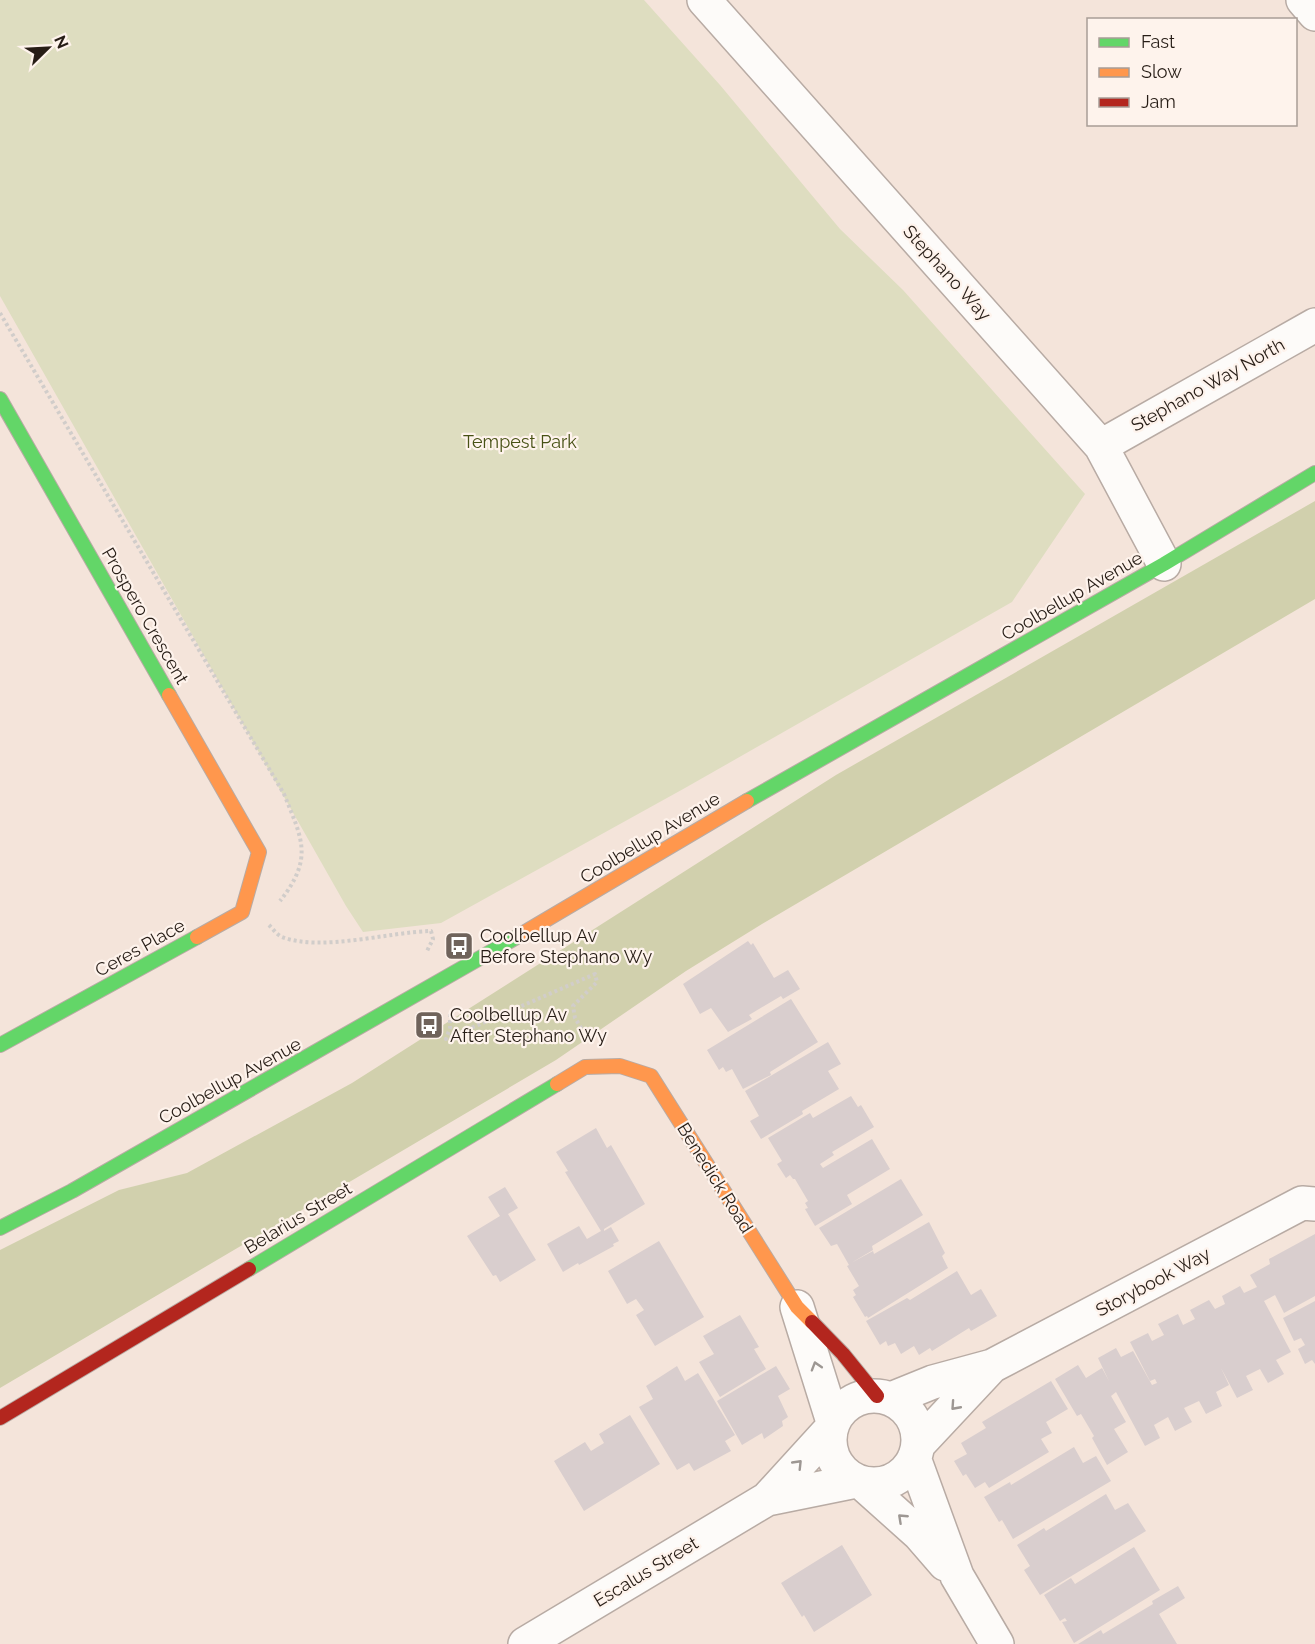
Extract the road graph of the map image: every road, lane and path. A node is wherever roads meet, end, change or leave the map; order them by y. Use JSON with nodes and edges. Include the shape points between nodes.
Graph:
{"nodes":[{"id":1,"x":704,"y":0,"type":"edge"},
{"id":2,"x":1303,"y":0,"type":"edge"},
{"id":3,"x":1315,"y":14,"type":"edge"},
{"id":4,"x":1315,"y":325,"type":"edge"},
{"id":5,"x":0,"y":399,"type":"edge"},
{"id":6,"x":1101,"y":446,"type":"junction"},
{"id":7,"x":1315,"y":473,"type":"edge"},
{"id":8,"x":1164,"y":564,"type":"junction"},
{"id":9,"x":259,"y":852,"type":"joint"},
{"id":10,"x":265,"y":920,"type":"dead end"},
{"id":11,"x":425,"y":956,"type":"dead end"},
{"id":12,"x":450,"y":1010,"type":"dead end"},
{"id":13,"x":591,"y":1039,"type":"dead end"},
{"id":14,"x":0,"y":1045,"type":"edge"},
{"id":15,"x":620,"y":1066,"type":"joint"},
{"id":16,"x":1315,"y":1204,"type":"edge"},
{"id":17,"x":0,"y":1228,"type":"edge"},
{"id":18,"x":797,"y":1307,"type":"junction"},
{"id":19,"x":992,"y":1366,"type":"junction"},
{"id":20,"x":884,"y":1397,"type":"junction"},
{"id":21,"x":0,"y":1418,"type":"edge"},
{"id":22,"x":832,"y":1426,"type":"junction"},
{"id":23,"x":916,"y":1451,"type":"junction"},
{"id":24,"x":859,"y":1482,"type":"junction"},
{"id":25,"x":767,"y":1499,"type":"junction"},
{"id":26,"x":957,"y":1576,"type":"junction"},
{"id":27,"x":525,"y":1644,"type":"edge"},
{"id":28,"x":997,"y":1644,"type":"edge"}],
"edges":[{"from":1,"to":6,"type":"street","name":"Stephano Way"},
{"from":2,"to":3,"type":"street"},
{"from":4,"to":6,"type":"street","name":"Stephano Way North"},
{"from":5,"to":9,"type":"street","name":"Prospero Crescent"},
{"from":6,"to":8,"type":"street","name":"Stephano Way"},
{"from":7,"to":8,"type":"street","name":"Coolbellup Avenue"},
{"from":8,"to":17,"type":"street","name":"Coolbellup Avenue","via":[[785,779],[434,986]]},
{"from":9,"to":14,"type":"street","name":"Ceres Place","via":[[242,912]]},
{"from":10,"to":11,"type":"path","via":[[280,937],[307,942],[431,931],[433,939]]},
{"from":12,"to":13,"type":"path","via":[[446,1039],[595,974],[597,982],[573,1006],[575,1018]]},
{"from":15,"to":18,"type":"street","name":"Benedick Road","via":[[651,1076]]},
{"from":15,"to":21,"type":"street","name":"Belarius Street","via":[[585,1067]]},
{"from":16,"to":19,"type":"street","name":"Storybook Way","via":[[1302,1203]]},
{"from":18,"to":20,"type":"street","name":"Benedick Road"},
{"from":22,"to":18,"type":"street","one_way":true},
{"from":19,"to":20,"type":"street"},
{"from":19,"to":23,"type":"street","one_way":true},
{"from":20,"to":22,"type":"street","via":[[864,1396],[851,1402],[840,1410]]},
{"from":20,"to":23,"type":"street","via":[[903,1407],[912,1418],[917,1431]]},
{"from":22,"to":24,"type":"street","via":[[829,1445],[834,1460],[843,1472]]},
{"from":25,"to":22,"type":"street","one_way":true},
{"from":23,"to":24,"type":"street","via":[[908,1469],[898,1477],[875,1484]]},
{"from":23,"to":26,"type":"street"},
{"from":24,"to":25,"type":"street"},
{"from":26,"to":24,"type":"street","one_way":true,"via":[[919,1534]]},
{"from":25,"to":27,"type":"street","name":"Escalus Street"},
{"from":26,"to":28,"type":"street"}]}
